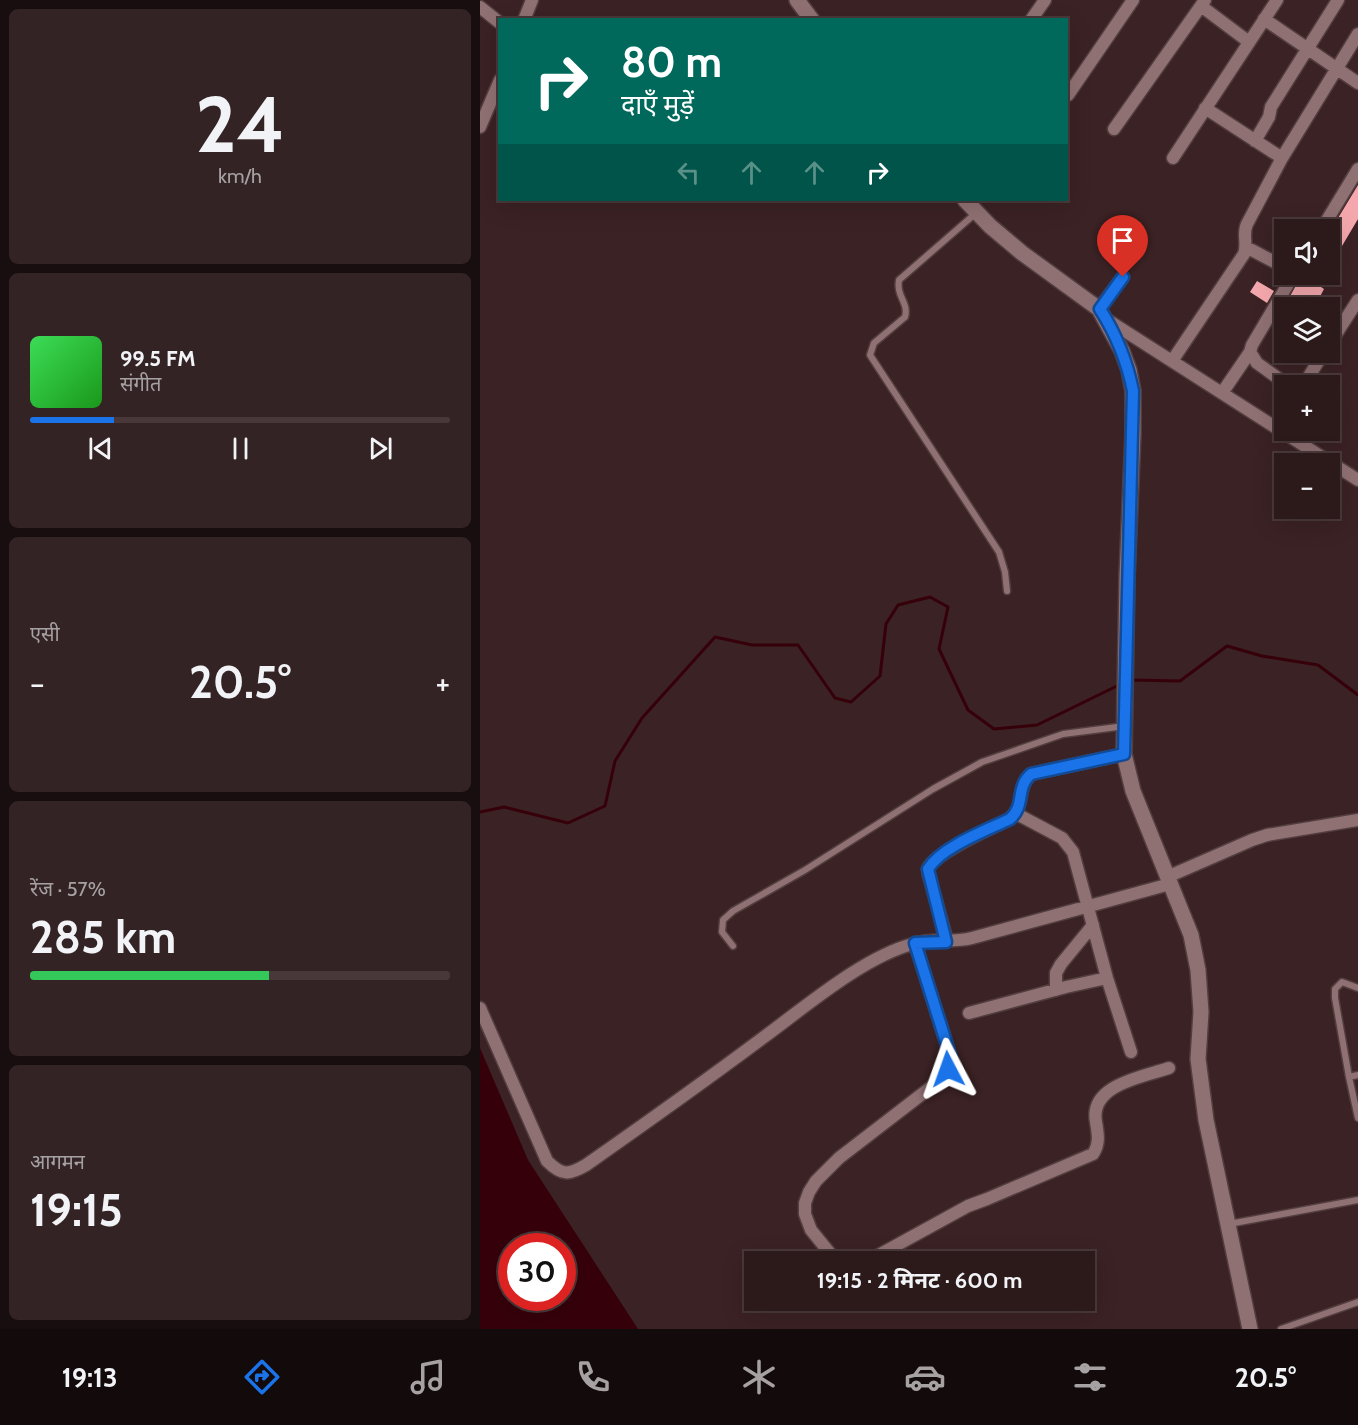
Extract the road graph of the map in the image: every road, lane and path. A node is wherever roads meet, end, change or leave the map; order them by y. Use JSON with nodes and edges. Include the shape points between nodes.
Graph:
{"nodes":[{"id":1,"x":532,"y":0,"type":"edge"},
{"id":2,"x":797,"y":0,"type":"edge"},
{"id":3,"x":1045,"y":0,"type":"edge"},
{"id":4,"x":1133,"y":0,"type":"edge"},
{"id":5,"x":1277,"y":0,"type":"edge"},
{"id":6,"x":1338,"y":0,"type":"edge"},
{"id":7,"x":1203,"y":3,"type":"edge"},
{"id":8,"x":480,"y":7,"type":"edge"},
{"id":9,"x":526,"y":18,"type":"edge"},
{"id":10,"x":810,"y":18,"type":"edge"},
{"id":11,"x":1032,"y":18,"type":"edge"},
{"id":12,"x":1264,"y":19,"type":"junction"},
{"id":13,"x":498,"y":21,"type":"edge"},
{"id":14,"x":1358,"y":34,"type":"edge"},
{"id":15,"x":1249,"y":42,"type":"junction"},
{"id":16,"x":1307,"y":49,"type":"junction"},
{"id":17,"x":1336,"y":69,"type":"junction"},
{"id":18,"x":1358,"y":83,"type":"edge"},
{"id":19,"x":498,"y":85,"type":"edge"},
{"id":20,"x":1068,"y":95,"type":"edge"},
{"id":21,"x":1205,"y":108,"type":"junction"},
{"id":22,"x":480,"y":127,"type":"edge"},
{"id":23,"x":1114,"y":129,"type":"dead end"},
{"id":24,"x":1255,"y":141,"type":"junction"},
{"id":25,"x":1173,"y":158,"type":"dead end"},
{"id":26,"x":1282,"y":158,"type":"junction"},
{"id":27,"x":1358,"y":169,"type":"edge"},
{"id":28,"x":965,"y":201,"type":"edge"},
{"id":29,"x":977,"y":212,"type":"junction"},
{"id":30,"x":1328,"y":219,"type":"edge"},
{"id":31,"x":1246,"y":247,"type":"junction"},
{"id":32,"x":1274,"y":262,"type":"edge"},
{"id":33,"x":1123,"y":277,"type":"dead end"},
{"id":34,"x":1287,"y":285,"type":"edge"},
{"id":35,"x":1358,"y":300,"type":"edge"},
{"id":36,"x":1103,"y":314,"type":"junction"},
{"id":37,"x":1340,"y":328,"type":"edge"},
{"id":38,"x":1250,"y":352,"type":"junction"},
{"id":39,"x":1172,"y":361,"type":"junction"},
{"id":40,"x":1274,"y":375,"type":"edge"},
{"id":41,"x":1222,"y":393,"type":"junction"},
{"id":42,"x":1274,"y":425,"type":"edge"},
{"id":43,"x":1297,"y":441,"type":"edge"},
{"id":44,"x":1358,"y":480,"type":"edge"},
{"id":45,"x":1007,"y":591,"type":"dead end"},
{"id":46,"x":1125,"y":726,"type":"junction"},
{"id":47,"x":1124,"y":754,"type":"junction"},
{"id":48,"x":1016,"y":813,"type":"junction"},
{"id":49,"x":1358,"y":820,"type":"edge"},
{"id":50,"x":1168,"y":880,"type":"junction"},
{"id":51,"x":1089,"y":907,"type":"junction"},
{"id":52,"x":1093,"y":925,"type":"junction"},
{"id":53,"x":946,"y":942,"type":"junction"},
{"id":54,"x":915,"y":943,"type":"junction"},
{"id":55,"x":733,"y":946,"type":"dead end"},
{"id":56,"x":1107,"y":978,"type":"junction"},
{"id":57,"x":1358,"y":988,"type":"edge"},
{"id":58,"x":1056,"y":990,"type":"junction"},
{"id":59,"x":480,"y":1008,"type":"edge"},
{"id":60,"x":969,"y":1013,"type":"dead end"},
{"id":61,"x":1131,"y":1052,"type":"dead end"},
{"id":62,"x":1168,"y":1068,"type":"dead end"},
{"id":63,"x":1358,"y":1075,"type":"edge"},
{"id":64,"x":1349,"y":1077,"type":"junction"},
{"id":65,"x":1358,"y":1118,"type":"edge"},
{"id":66,"x":1358,"y":1200,"type":"edge"},
{"id":67,"x":1228,"y":1224,"type":"junction"},
{"id":68,"x":828,"y":1251,"type":"edge"},
{"id":69,"x":886,"y":1251,"type":"edge"},
{"id":70,"x":1358,"y":1302,"type":"edge"},
{"id":71,"x":1250,"y":1329,"type":"edge"},
{"id":72,"x":1281,"y":1329,"type":"edge"}],
"edges":[{"from":1,"to":9,"type":"street"},
{"from":2,"to":10,"type":"street"},
{"from":3,"to":11,"type":"street"},
{"from":4,"to":20,"type":"street"},
{"from":5,"to":12,"type":"street"},
{"from":6,"to":16,"type":"street"},
{"from":7,"to":15,"type":"street"},
{"from":7,"to":23,"type":"street"},
{"from":8,"to":13,"type":"street"},
{"from":12,"to":15,"type":"street"},
{"from":12,"to":16,"type":"street"},
{"from":14,"to":17,"type":"street"},
{"from":15,"to":21,"type":"street"},
{"from":16,"to":17,"type":"street"},
{"from":16,"to":24,"type":"street","via":[[1270,107],[1269,117]]},
{"from":17,"to":18,"type":"street"},
{"from":17,"to":26,"type":"street"},
{"from":19,"to":22,"type":"street"},
{"from":21,"to":24,"type":"street"},
{"from":21,"to":25,"type":"street"},
{"from":24,"to":26,"type":"street"},
{"from":26,"to":31,"type":"street","via":[[1244,230]]},
{"from":27,"to":30,"type":"street"},
{"from":28,"to":29,"type":"street"},
{"from":29,"to":36,"type":"street","via":[[1022,253]]},
{"from":29,"to":45,"type":"lane","via":[[899,280],[905,317],[874,343],[870,355],[999,552]]},
{"from":31,"to":32,"type":"street"},
{"from":31,"to":39,"type":"street"},
{"from":33,"to":36,"type":"street"},
{"from":34,"to":38,"type":"street"},
{"from":35,"to":37,"type":"street"},
{"from":36,"to":39,"type":"street"},
{"from":36,"to":46,"type":"street","via":[[1122,351],[1133,391]]},
{"from":38,"to":40,"type":"street","via":[[1257,363]]},
{"from":38,"to":41,"type":"street"},
{"from":39,"to":41,"type":"street"},
{"from":41,"to":42,"type":"street"},
{"from":43,"to":44,"type":"street"},
{"from":46,"to":47,"type":"street"},
{"from":46,"to":55,"type":"lane","via":[[1047,739],[982,762],[933,789],[733,911],[723,920],[722,932]]},
{"from":47,"to":48,"type":"street","via":[[1031,774],[1022,787]]},
{"from":47,"to":50,"type":"street","via":[[1133,791]]},
{"from":48,"to":51,"type":"street","via":[[1067,842]]},
{"from":48,"to":53,"type":"street","via":[[950,850],[928,869]]},
{"from":49,"to":50,"type":"street","via":[[1267,835]]},
{"from":50,"to":51,"type":"street"},
{"from":50,"to":67,"type":"street","via":[[1191,935],[1198,970],[1198,1059],[1206,1120]]},
{"from":51,"to":52,"type":"street"},
{"from":51,"to":53,"type":"street"},
{"from":52,"to":56,"type":"street"},
{"from":52,"to":58,"type":"street","via":[[1061,964],[1056,973]]},
{"from":53,"to":54,"type":"street"},
{"from":54,"to":59,"type":"street","via":[[875,960],[824,993],[676,1103],[586,1165],[565,1174],[547,1161]]},
{"from":54,"to":68,"type":"street","via":[[951,1058],[948,1069],[939,1081],[816,1180],[805,1203],[805,1214],[811,1230]]},
{"from":56,"to":58,"type":"street"},
{"from":56,"to":61,"type":"street"},
{"from":57,"to":64,"type":"lane","via":[[1342,982],[1335,989]]},
{"from":58,"to":60,"type":"street"},
{"from":62,"to":69,"type":"street","via":[[1103,1094],[1094,1113],[1098,1147],[1093,1154],[968,1206]]},
{"from":63,"to":64,"type":"lane"},
{"from":64,"to":65,"type":"lane"},
{"from":66,"to":67,"type":"lane"},
{"from":67,"to":71,"type":"street"},
{"from":70,"to":72,"type":"lane"}]}
